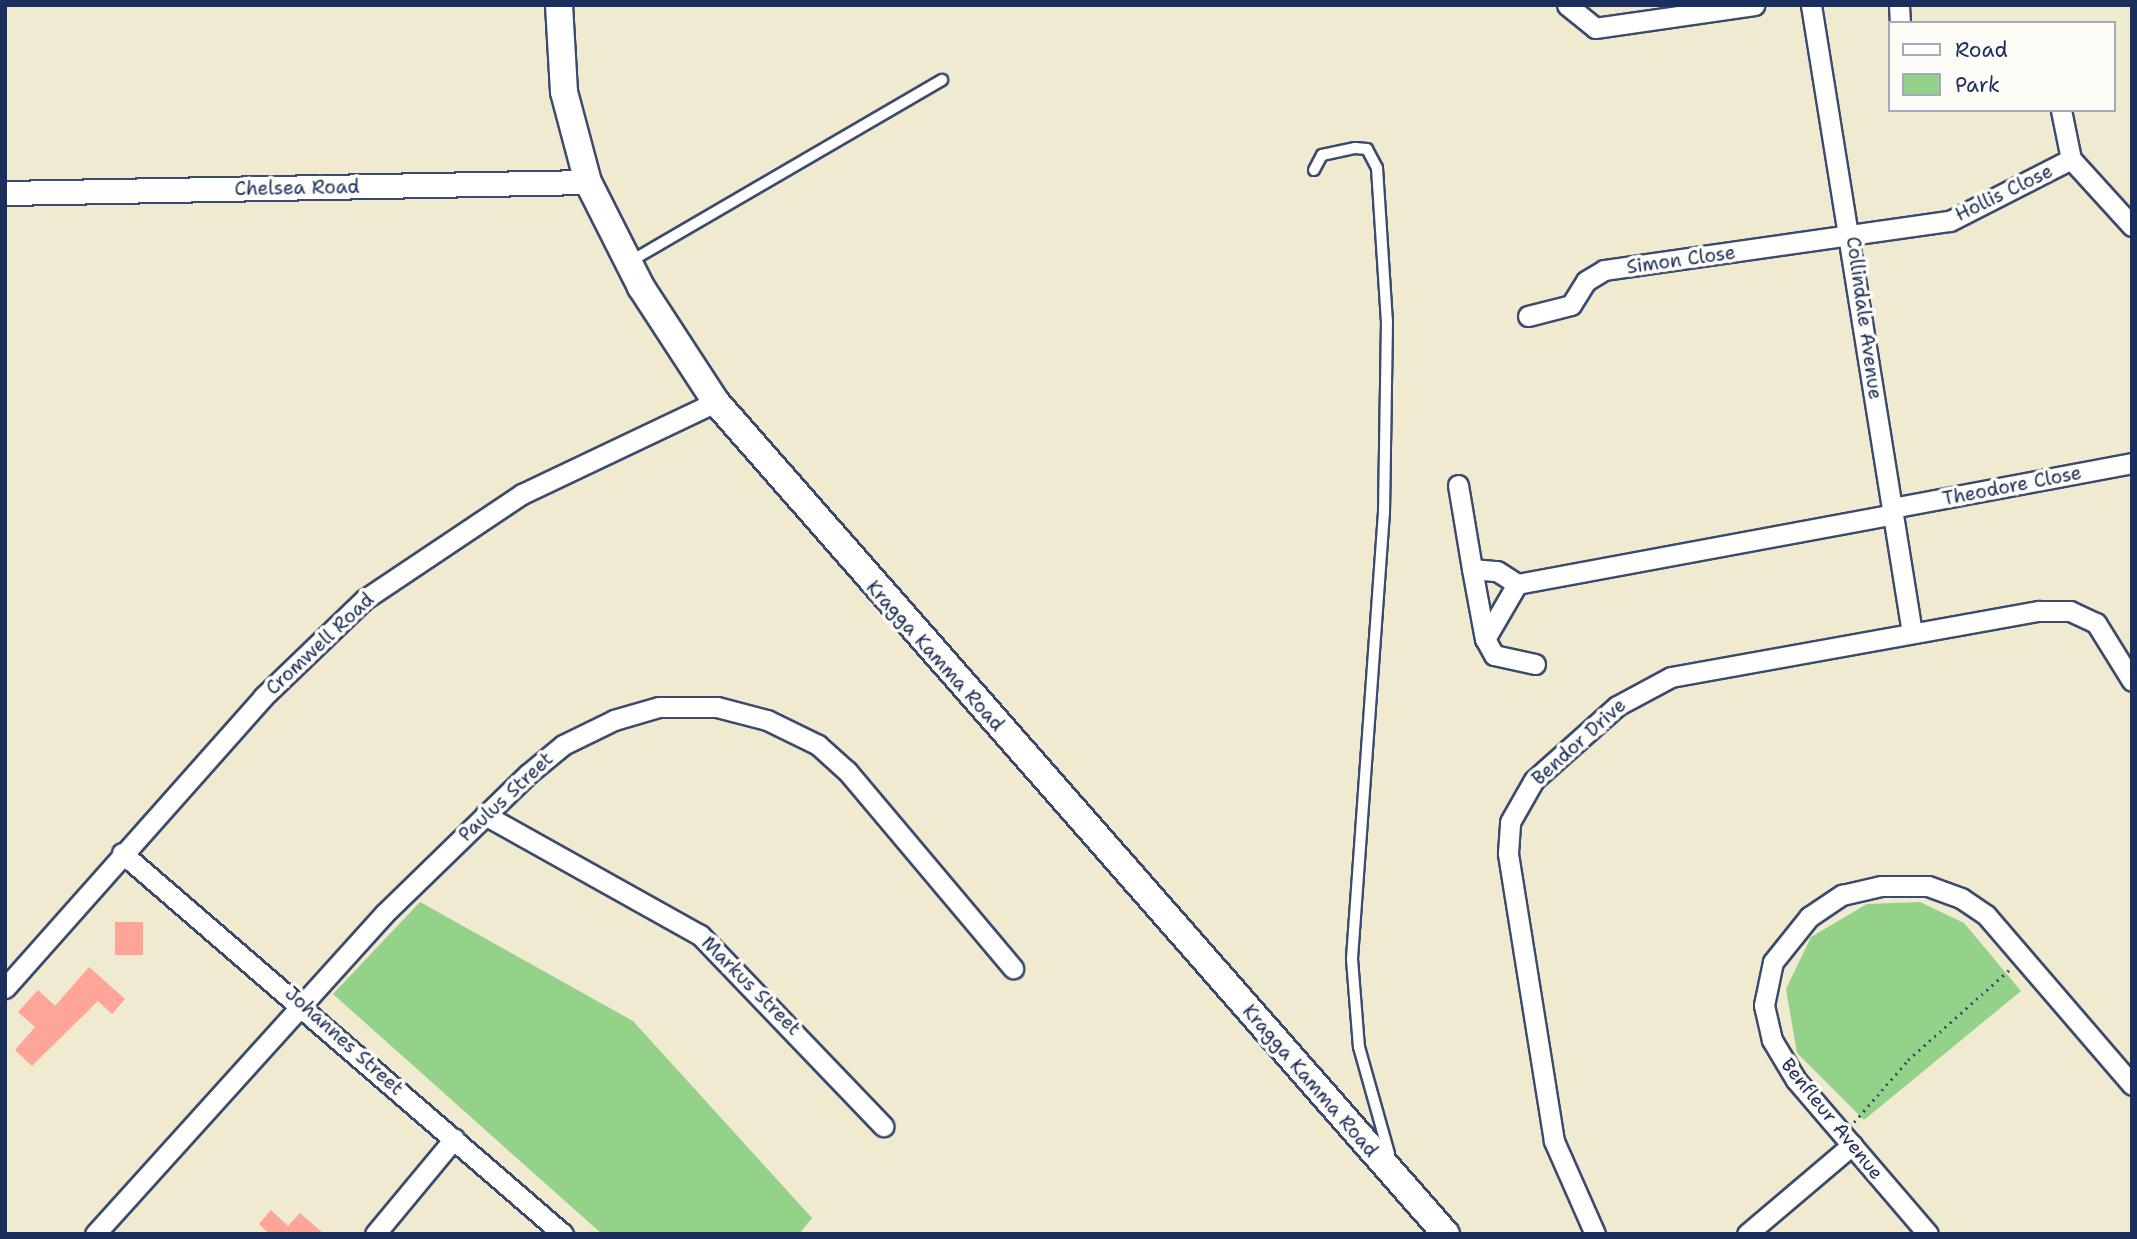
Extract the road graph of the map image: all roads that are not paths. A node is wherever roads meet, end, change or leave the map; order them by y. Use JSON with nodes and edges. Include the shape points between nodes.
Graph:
{"nodes":[{"id":1,"x":559,"y":5,"type":"edge"},
{"id":2,"x":1567,"y":5,"type":"edge"},
{"id":3,"x":1754,"y":5,"type":"edge"},
{"id":4,"x":1811,"y":5,"type":"edge"},
{"id":5,"x":942,"y":80,"type":"dead end"},
{"id":6,"x":2061,"y":112,"type":"edge"},
{"id":7,"x":2071,"y":159,"type":"junction"},
{"id":8,"x":1314,"y":170,"type":"dead end"},
{"id":9,"x":588,"y":182,"type":"junction"},
{"id":10,"x":5,"y":192,"type":"edge"},
{"id":11,"x":2132,"y":226,"type":"edge"},
{"id":12,"x":1852,"y":236,"type":"junction"},
{"id":13,"x":627,"y":263,"type":"junction"},
{"id":14,"x":1528,"y":316,"type":"dead end"},
{"id":15,"x":716,"y":402,"type":"junction"},
{"id":16,"x":2132,"y":463,"type":"edge"},
{"id":17,"x":1458,"y":485,"type":"dead end"},
{"id":18,"x":1893,"y":511,"type":"junction"},
{"id":19,"x":1472,"y":569,"type":"junction"},
{"id":20,"x":1517,"y":584,"type":"junction"},
{"id":21,"x":1912,"y":632,"type":"junction"},
{"id":22,"x":1485,"y":639,"type":"junction"},
{"id":23,"x":1535,"y":664,"type":"dead end"},
{"id":24,"x":2132,"y":681,"type":"edge"},
{"id":25,"x":485,"y":815,"type":"junction"},
{"id":26,"x":122,"y":853,"type":"junction"},
{"id":27,"x":1013,"y":968,"type":"dead end"},
{"id":28,"x":5,"y":988,"type":"edge"},
{"id":29,"x":300,"y":1001,"type":"junction"},
{"id":30,"x":2132,"y":1085,"type":"edge"},
{"id":31,"x":883,"y":1126,"type":"dead end"},
{"id":32,"x":454,"y":1139,"type":"junction"},
{"id":33,"x":1847,"y":1140,"type":"junction"},
{"id":34,"x":1406,"y":1190,"type":"junction"},
{"id":35,"x":95,"y":1234,"type":"edge"},
{"id":36,"x":375,"y":1234,"type":"edge"},
{"id":37,"x":563,"y":1234,"type":"edge"},
{"id":38,"x":1446,"y":1234,"type":"edge"},
{"id":39,"x":1595,"y":1234,"type":"edge"},
{"id":40,"x":1747,"y":1234,"type":"edge"},
{"id":41,"x":1927,"y":1234,"type":"edge"}],
"edges":[{"from":1,"to":9,"type":"main road","name":"Kragga Kamma Road","via":[[564,92]]},
{"from":2,"to":3,"type":"street","via":[[1595,28]]},
{"from":4,"to":12,"type":"street","name":"Collindale Avenue"},
{"from":5,"to":13,"type":"lane"},
{"from":6,"to":7,"type":"street","name":"Hollis Close"},
{"from":7,"to":11,"type":"street","name":"Hollis Close"},
{"from":7,"to":12,"type":"street","name":"Hollis Close","via":[[1968,215]]},
{"from":8,"to":34,"type":"lane","via":[[1329,151],[1355,148],[1367,149],[1377,168],[1387,321],[1384,512],[1352,959],[1359,1048],[1380,1131]]},
{"from":9,"to":10,"type":"street","name":"Chelsea Road"},
{"from":9,"to":13,"type":"main road","name":"Kragga Kamma Road"},
{"from":12,"to":14,"type":"street","name":"Simon Close","via":[[1604,270],[1592,275],[1570,305]]},
{"from":12,"to":18,"type":"street","name":"Collindale Avenue"},
{"from":13,"to":15,"type":"main road","name":"Kragga Kamma Road"},
{"from":15,"to":26,"type":"street","name":"Cromwell Road","via":[[522,494],[365,599],[289,669]]},
{"from":15,"to":34,"type":"main road","name":"Kragga Kamma Road"},
{"from":16,"to":18,"type":"street","name":"Theodore Close"},
{"from":17,"to":19,"type":"street"},
{"from":18,"to":20,"type":"street","name":"Theodore Close"},
{"from":18,"to":21,"type":"street","name":"Collindale Avenue"},
{"from":19,"to":20,"type":"street","via":[[1497,571]]},
{"from":19,"to":22,"type":"street"},
{"from":20,"to":22,"type":"street"},
{"from":21,"to":24,"type":"street","name":"Bendor Drive","via":[[2070,611],[2105,632]]},
{"from":21,"to":39,"type":"street","name":"Bendor Drive","via":[[1654,684],[1617,706],[1523,792],[1510,822],[1508,853],[1542,1071],[1561,1163]]},
{"from":22,"to":23,"type":"street","via":[[1494,654]]},
{"from":25,"to":27,"type":"street","name":"Paulus Street","via":[[563,745],[614,720],[659,707],[717,707],[767,720],[818,746],[847,771]]},
{"from":25,"to":29,"type":"street","name":"Paulus Street"},
{"from":25,"to":31,"type":"street","name":"Markus Street","via":[[700,935]]},
{"from":26,"to":28,"type":"street","name":"Cromwell Road"},
{"from":26,"to":29,"type":"street","name":"Johannes Street"},
{"from":29,"to":32,"type":"street","name":"Johannes Street"},
{"from":29,"to":35,"type":"street","name":"Paulus Street"},
{"from":30,"to":33,"type":"street","name":"Benfleur Avenue","via":[[1986,915],[1928,886],[1881,886],[1842,895],[1809,917],[1773,962],[1764,1005],[1781,1058]]},
{"from":32,"to":36,"type":"street"},
{"from":32,"to":37,"type":"street","name":"Johannes Street"},
{"from":33,"to":40,"type":"street"},
{"from":33,"to":41,"type":"street","name":"Benfleur Avenue"},
{"from":34,"to":38,"type":"main road","name":"Kragga Kamma Road"}]}
